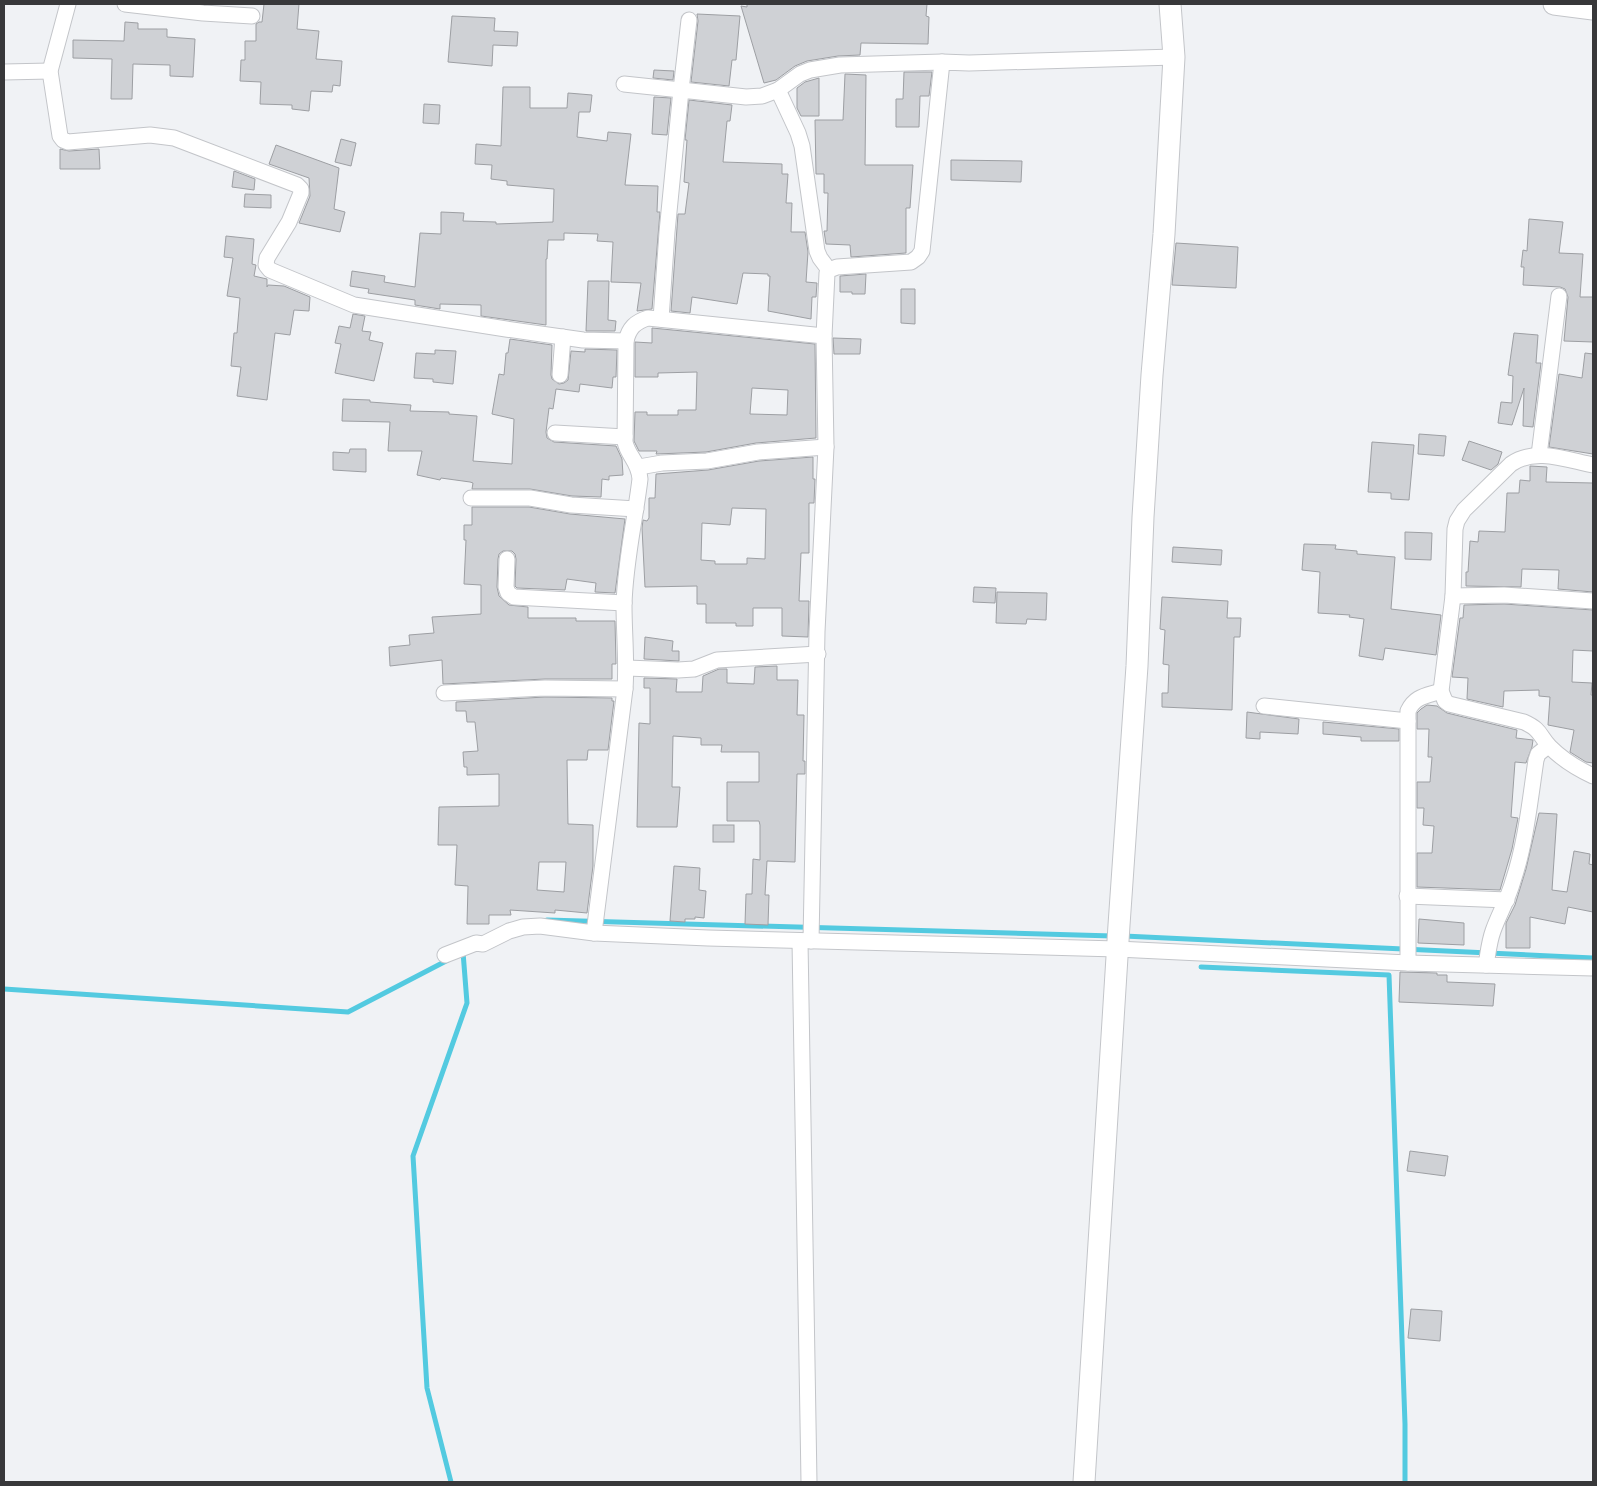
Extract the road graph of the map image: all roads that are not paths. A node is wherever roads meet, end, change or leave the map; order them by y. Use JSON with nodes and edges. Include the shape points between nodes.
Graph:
{"nodes":[{"id":1,"x":68,"y":4,"type":"edge"},
{"id":2,"x":125,"y":4,"type":"edge"},
{"id":3,"x":1170,"y":4,"type":"edge"},
{"id":4,"x":1554,"y":4,"type":"edge"},
{"id":5,"x":1593,"y":9,"type":"edge"},
{"id":6,"x":252,"y":16,"type":"dead end"},
{"id":7,"x":689,"y":20,"type":"dead end"},
{"id":8,"x":1174,"y":56,"type":"junction"},
{"id":9,"x":942,"y":62,"type":"junction"},
{"id":10,"x":50,"y":71,"type":"junction"},
{"id":11,"x":4,"y":72,"type":"edge"},
{"id":12,"x":624,"y":84,"type":"dead end"},
{"id":13,"x":682,"y":90,"type":"junction"},
{"id":14,"x":778,"y":90,"type":"junction"},
{"id":15,"x":828,"y":270,"type":"junction"},
{"id":16,"x":1559,"y":296,"type":"dead end"},
{"id":17,"x":661,"y":319,"type":"junction"},
{"id":18,"x":824,"y":336,"type":"junction"},
{"id":19,"x":563,"y":337,"type":"junction"},
{"id":20,"x":626,"y":342,"type":"junction"},
{"id":21,"x":560,"y":376,"type":"dead end"},
{"id":22,"x":555,"y":433,"type":"dead end"},
{"id":23,"x":625,"y":437,"type":"junction"},
{"id":24,"x":826,"y":447,"type":"junction"},
{"id":25,"x":1539,"y":455,"type":"junction"},
{"id":26,"x":1593,"y":465,"type":"edge"},
{"id":27,"x":638,"y":467,"type":"junction"},
{"id":28,"x":471,"y":498,"type":"dead end"},
{"id":29,"x":636,"y":509,"type":"junction"},
{"id":30,"x":507,"y":559,"type":"dead end"},
{"id":31,"x":1453,"y":596,"type":"junction"},
{"id":32,"x":1593,"y":601,"type":"edge"},
{"id":33,"x":624,"y":603,"type":"junction"},
{"id":34,"x":818,"y":654,"type":"junction"},
{"id":35,"x":627,"y":668,"type":"junction"},
{"id":36,"x":625,"y":689,"type":"junction"},
{"id":37,"x":1441,"y":691,"type":"junction"},
{"id":38,"x":444,"y":693,"type":"dead end"},
{"id":39,"x":1264,"y":706,"type":"dead end"},
{"id":40,"x":1408,"y":721,"type":"junction"},
{"id":41,"x":1548,"y":746,"type":"junction"},
{"id":42,"x":1593,"y":776,"type":"edge"},
{"id":43,"x":1407,"y":896,"type":"junction"},
{"id":44,"x":1507,"y":900,"type":"junction"},
{"id":45,"x":594,"y":924,"type":"junction"},
{"id":46,"x":808,"y":934,"type":"junction"},
{"id":47,"x":1117,"y":949,"type":"junction"},
{"id":48,"x":445,"y":955,"type":"dead end"},
{"id":49,"x":1487,"y":956,"type":"junction"},
{"id":50,"x":1409,"y":958,"type":"junction"},
{"id":51,"x":1593,"y":968,"type":"edge"},
{"id":52,"x":809,"y":1482,"type":"edge"},
{"id":53,"x":1084,"y":1482,"type":"edge"}],
"edges":[{"from":1,"to":10,"type":"street"},
{"from":2,"to":6,"type":"street"},
{"from":3,"to":8,"type":"street"},
{"from":4,"to":5,"type":"street"},
{"from":7,"to":13,"type":"street"},
{"from":8,"to":9,"type":"street"},
{"from":8,"to":47,"type":"street"},
{"from":9,"to":14,"type":"street","via":[[840,65],[800,74]]},
{"from":9,"to":15,"type":"street","via":[[922,251],[911,262]]},
{"from":10,"to":11,"type":"street"},
{"from":10,"to":19,"type":"street","via":[[63,140],[150,135],[174,138],[300,186],[301,193],[289,222],[267,258],[266,265],[270,270],[354,305]]},
{"from":12,"to":13,"type":"street"},
{"from":13,"to":14,"type":"street","via":[[746,97]]},
{"from":13,"to":17,"type":"street"},
{"from":14,"to":15,"type":"street","via":[[802,146],[817,251]]},
{"from":15,"to":18,"type":"street"},
{"from":16,"to":25,"type":"street"},
{"from":17,"to":18,"type":"street"},
{"from":17,"to":20,"type":"street","via":[[638,321],[632,326]]},
{"from":18,"to":24,"type":"street"},
{"from":19,"to":20,"type":"street"},
{"from":19,"to":21,"type":"street"},
{"from":20,"to":23,"type":"street"},
{"from":22,"to":23,"type":"street"},
{"from":23,"to":27,"type":"street","via":[[626,447]]},
{"from":24,"to":27,"type":"street"},
{"from":24,"to":34,"type":"street"},
{"from":25,"to":26,"type":"street"},
{"from":25,"to":31,"type":"street","via":[[1518,458],[1464,510],[1457,521]]},
{"from":27,"to":29,"type":"street","via":[[640,478]]},
{"from":28,"to":29,"type":"street","via":[[530,498],[571,505]]},
{"from":29,"to":33,"type":"street"},
{"from":30,"to":33,"type":"street","via":[[506,587],[514,597]]},
{"from":31,"to":32,"type":"street","via":[[1504,595]]},
{"from":31,"to":37,"type":"street"},
{"from":33,"to":35,"type":"street"},
{"from":34,"to":35,"type":"street","via":[[717,660],[694,669]]},
{"from":34,"to":46,"type":"street"},
{"from":35,"to":36,"type":"street"},
{"from":36,"to":38,"type":"street","via":[[545,688]]},
{"from":36,"to":45,"type":"street"},
{"from":37,"to":40,"type":"street","via":[[1416,699],[1408,711]]},
{"from":37,"to":41,"type":"street","via":[[1449,704],[1531,725]]},
{"from":39,"to":40,"type":"street"},
{"from":40,"to":43,"type":"street"},
{"from":41,"to":42,"type":"street","via":[[1570,764]]},
{"from":41,"to":44,"type":"street","via":[[1536,760],[1525,834]]},
{"from":43,"to":44,"type":"street"},
{"from":43,"to":50,"type":"street"},
{"from":44,"to":49,"type":"street"},
{"from":45,"to":46,"type":"street"},
{"from":45,"to":48,"type":"street","via":[[523,927]]},
{"from":46,"to":47,"type":"street"},
{"from":46,"to":52,"type":"street"},
{"from":47,"to":50,"type":"street"},
{"from":47,"to":53,"type":"street"},
{"from":49,"to":50,"type":"street"},
{"from":49,"to":51,"type":"street"}]}
